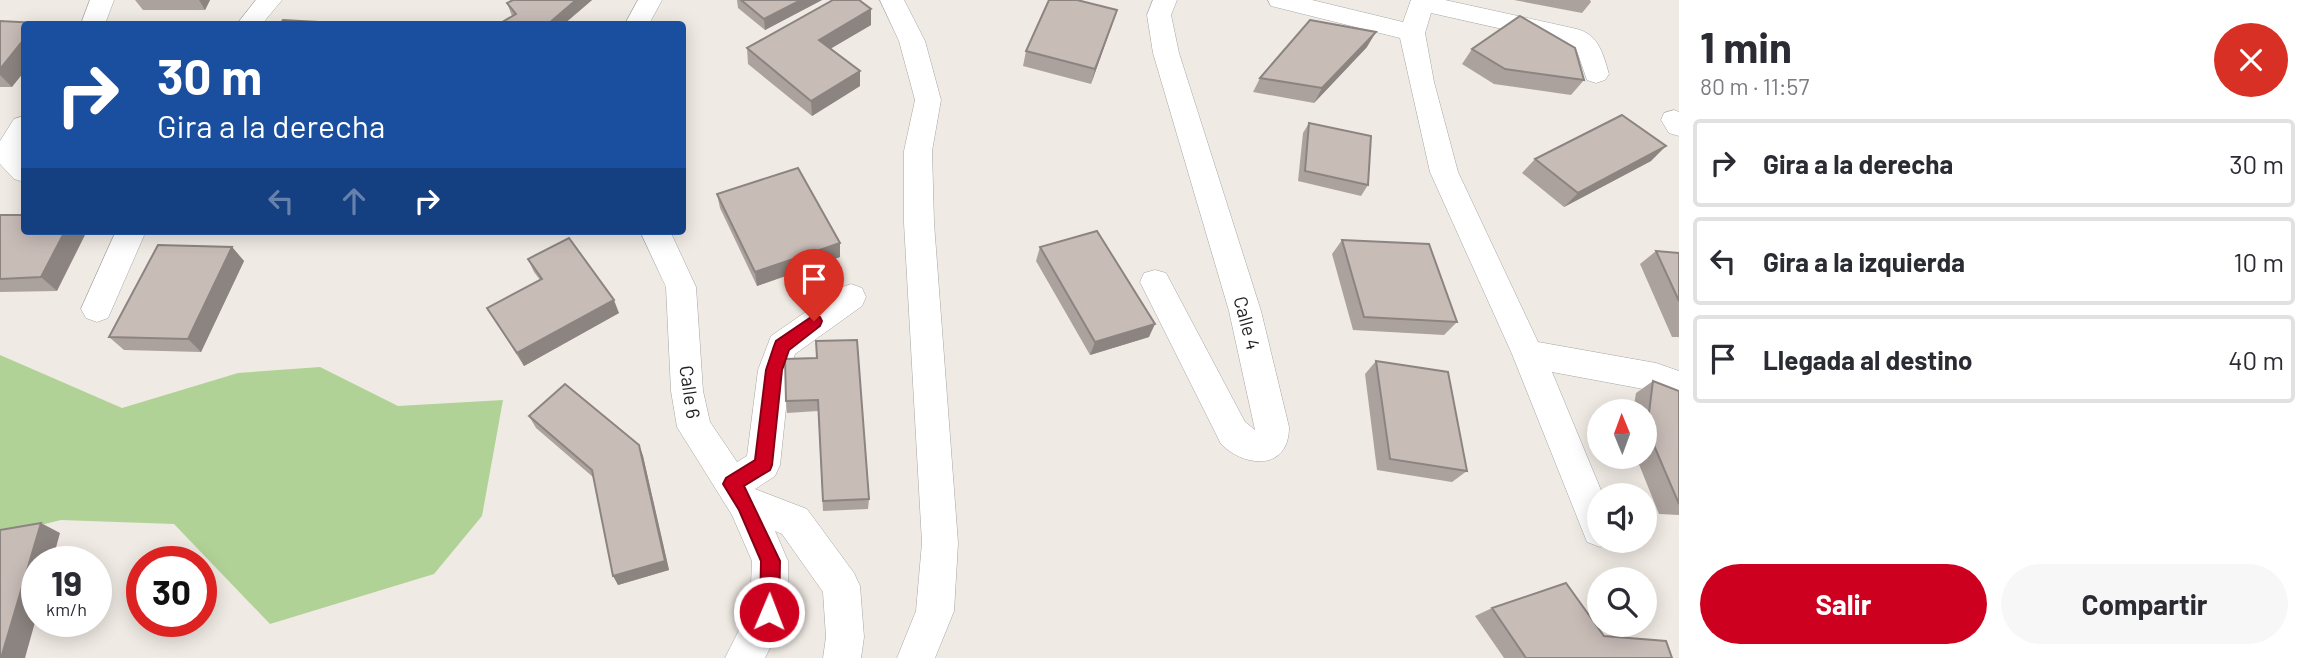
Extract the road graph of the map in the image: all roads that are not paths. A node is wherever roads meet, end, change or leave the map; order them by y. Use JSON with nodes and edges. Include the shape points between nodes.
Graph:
{"nodes":[{"id":1,"x":102,"y":0,"type":"edge"},
{"id":2,"x":270,"y":0,"type":"edge"},
{"id":3,"x":650,"y":0,"type":"edge"},
{"id":4,"x":892,"y":0,"type":"edge"},
{"id":5,"x":1165,"y":0,"type":"edge"},
{"id":6,"x":1280,"y":0,"type":"edge"},
{"id":7,"x":1423,"y":1,"type":"edge"},
{"id":8,"x":96,"y":21,"type":"edge"},
{"id":9,"x":252,"y":21,"type":"edge"},
{"id":10,"x":639,"y":21,"type":"edge"},
{"id":11,"x":1412,"y":33,"type":"junction"},
{"id":12,"x":1596,"y":74,"type":"dead end"},
{"id":13,"x":21,"y":130,"type":"edge"},
{"id":14,"x":21,"y":169,"type":"edge"},
{"id":15,"x":129,"y":235,"type":"edge"},
{"id":16,"x":657,"y":235,"type":"edge"},
{"id":17,"x":1155,"y":282,"type":"dead end"},
{"id":18,"x":850,"y":297,"type":"dead end"},
{"id":19,"x":97,"y":309,"type":"dead end"},
{"id":20,"x":1528,"y":354,"type":"junction"},
{"id":21,"x":1679,"y":386,"type":"edge"},
{"id":22,"x":739,"y":494,"type":"junction"},
{"id":23,"x":1587,"y":499,"type":"edge"},
{"id":24,"x":744,"y":658,"type":"edge"},
{"id":25,"x":842,"y":658,"type":"edge"},
{"id":26,"x":916,"y":658,"type":"edge"}],
"edges":[{"from":1,"to":8,"type":"street"},
{"from":2,"to":9,"type":"street"},
{"from":3,"to":10,"type":"street"},
{"from":4,"to":26,"type":"street","via":[[912,41],[928,100],[918,151],[919,223],[940,543],[935,611]]},
{"from":5,"to":17,"type":"street","name":"Calle 4","via":[[1159,15],[1166,53],[1245,312],[1272,427],[1272,440],[1264,446],[1244,444],[1233,433]]},
{"from":6,"to":11,"type":"street"},
{"from":7,"to":11,"type":"street"},
{"from":7,"to":12,"type":"street","via":[[1577,37],[1589,48]]},
{"from":11,"to":20,"type":"street","via":[[1444,172]]},
{"from":13,"to":14,"type":"street","via":[[10,157]]},
{"from":15,"to":19,"type":"street"},
{"from":16,"to":22,"type":"street","name":"Calle 6","via":[[681,287],[687,391],[694,427]]},
{"from":18,"to":22,"type":"street","via":[[782,346],[774,370],[763,465]]},
{"from":20,"to":21,"type":"street","via":[[1657,377]]},
{"from":20,"to":23,"type":"street"},
{"from":22,"to":24,"type":"street","name":"Calle 6","via":[[770,561],[769,612]]},
{"from":22,"to":25,"type":"street","via":[[794,521],[841,586]]}]}
